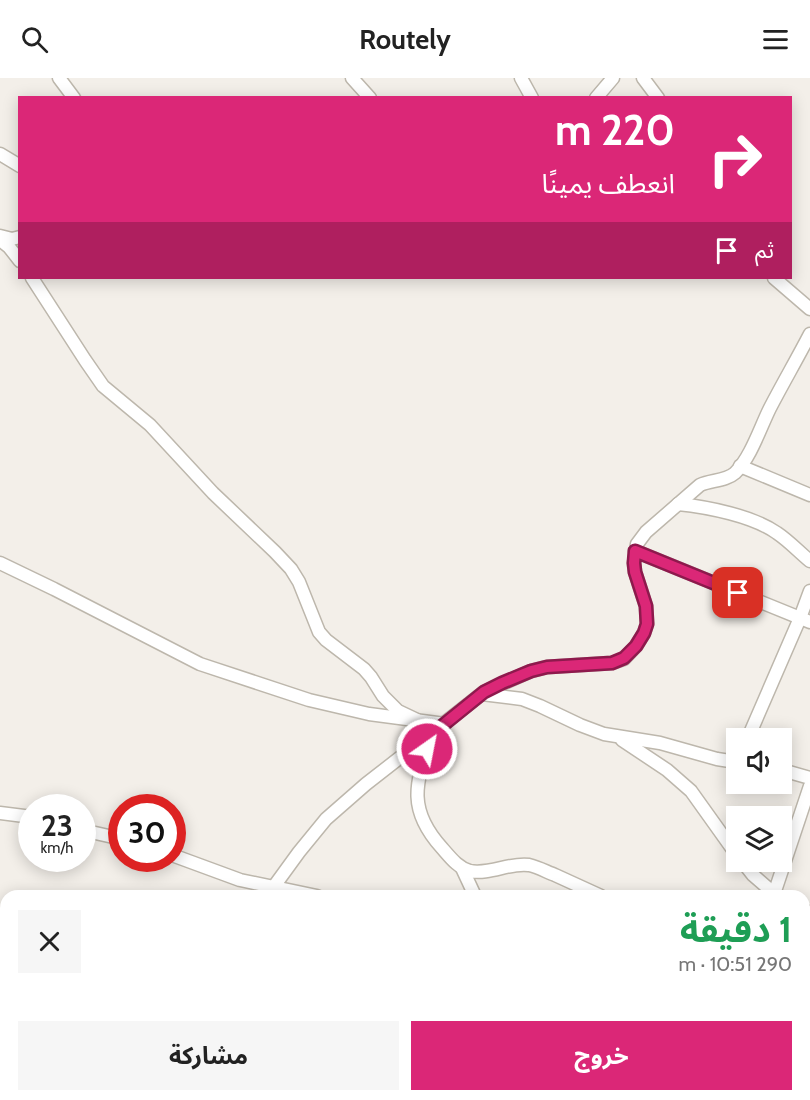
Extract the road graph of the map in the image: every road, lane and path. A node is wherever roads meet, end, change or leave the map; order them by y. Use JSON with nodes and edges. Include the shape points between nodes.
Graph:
{"nodes":[{"id":1,"x":59,"y":78,"type":"edge"},
{"id":2,"x":352,"y":78,"type":"edge"},
{"id":3,"x":521,"y":78,"type":"edge"},
{"id":4,"x":613,"y":78,"type":"edge"},
{"id":5,"x":643,"y":78,"type":"edge"},
{"id":6,"x":72,"y":96,"type":"edge"},
{"id":7,"x":368,"y":96,"type":"edge"},
{"id":8,"x":531,"y":96,"type":"edge"},
{"id":9,"x":598,"y":96,"type":"edge"},
{"id":10,"x":656,"y":96,"type":"edge"},
{"id":11,"x":0,"y":154,"type":"edge"},
{"id":12,"x":18,"y":165,"type":"edge"},
{"id":13,"x":0,"y":238,"type":"edge"},
{"id":14,"x":18,"y":238,"type":"edge"},
{"id":15,"x":18,"y":259,"type":"edge"},
{"id":16,"x":33,"y":279,"type":"edge"},
{"id":17,"x":775,"y":279,"type":"edge"},
{"id":18,"x":810,"y":309,"type":"edge"},
{"id":19,"x":809,"y":341,"type":"edge"},
{"id":20,"x":741,"y":466,"type":"junction"},
{"id":21,"x":810,"y":495,"type":"edge"},
{"id":22,"x":678,"y":504,"type":"junction"},
{"id":23,"x":635,"y":551,"type":"junction"},
{"id":24,"x":810,"y":561,"type":"edge"},
{"id":25,"x":0,"y":563,"type":"edge"},
{"id":26,"x":810,"y":591,"type":"edge"},
{"id":27,"x":805,"y":620,"type":"edge"},
{"id":28,"x":482,"y":694,"type":"junction"},
{"id":29,"x":417,"y":720,"type":"junction"},
{"id":30,"x":444,"y":724,"type":"junction"},
{"id":31,"x":753,"y":728,"type":"edge"},
{"id":32,"x":432,"y":734,"type":"junction"},
{"id":33,"x":616,"y":736,"type":"junction"},
{"id":34,"x":726,"y":760,"type":"edge"},
{"id":35,"x":792,"y":773,"type":"edge"},
{"id":36,"x":810,"y":778,"type":"edge"},
{"id":37,"x":810,"y":786,"type":"edge"},
{"id":38,"x":0,"y":813,"type":"edge"},
{"id":39,"x":18,"y":815,"type":"edge"},
{"id":40,"x":726,"y":840,"type":"edge"},
{"id":41,"x":186,"y":860,"type":"edge"},
{"id":42,"x":462,"y":868,"type":"junction"},
{"id":43,"x":751,"y":872,"type":"edge"},
{"id":44,"x":267,"y":890,"type":"edge"},
{"id":45,"x":271,"y":890,"type":"edge"},
{"id":46,"x":472,"y":890,"type":"edge"},
{"id":47,"x":588,"y":890,"type":"edge"},
{"id":48,"x":770,"y":890,"type":"edge"},
{"id":49,"x":777,"y":890,"type":"edge"}],
"edges":[{"from":1,"to":6,"type":"street"},
{"from":2,"to":7,"type":"street"},
{"from":3,"to":8,"type":"street"},
{"from":4,"to":9,"type":"street"},
{"from":5,"to":10,"type":"street"},
{"from":11,"to":12,"type":"street"},
{"from":13,"to":14,"type":"street"},
{"from":13,"to":15,"type":"street"},
{"from":16,"to":29,"type":"street","via":[[103,386],[150,425],[291,569],[319,632],[364,669],[398,711]]},
{"from":17,"to":18,"type":"street"},
{"from":19,"to":20,"type":"street"},
{"from":20,"to":21,"type":"street"},
{"from":20,"to":22,"type":"street","via":[[729,477],[700,485]]},
{"from":22,"to":23,"type":"street","via":[[646,532]]},
{"from":22,"to":24,"type":"street","via":[[709,508],[763,526],[779,534]]},
{"from":23,"to":27,"type":"street"},
{"from":23,"to":28,"type":"street","via":[[635,572],[646,606],[647,624],[636,646],[624,658],[612,663],[531,671]]},
{"from":25,"to":29,"type":"street","via":[[200,664],[309,700]]},
{"from":26,"to":27,"type":"street"},
{"from":27,"to":31,"type":"street"},
{"from":28,"to":30,"type":"street"},
{"from":28,"to":33,"type":"street","via":[[522,699],[594,731]]},
{"from":29,"to":30,"type":"street"},
{"from":30,"to":32,"type":"street"},
{"from":32,"to":42,"type":"street","via":[[417,800],[435,840]]},
{"from":32,"to":45,"type":"street","via":[[326,819]]},
{"from":33,"to":34,"type":"street"},
{"from":33,"to":40,"type":"street","via":[[692,791]]},
{"from":35,"to":36,"type":"street"},
{"from":37,"to":49,"type":"street"},
{"from":38,"to":39,"type":"street"},
{"from":41,"to":44,"type":"street"},
{"from":42,"to":46,"type":"street"},
{"from":42,"to":47,"type":"street","via":[[481,872],[529,865]]},
{"from":43,"to":48,"type":"street"}]}
